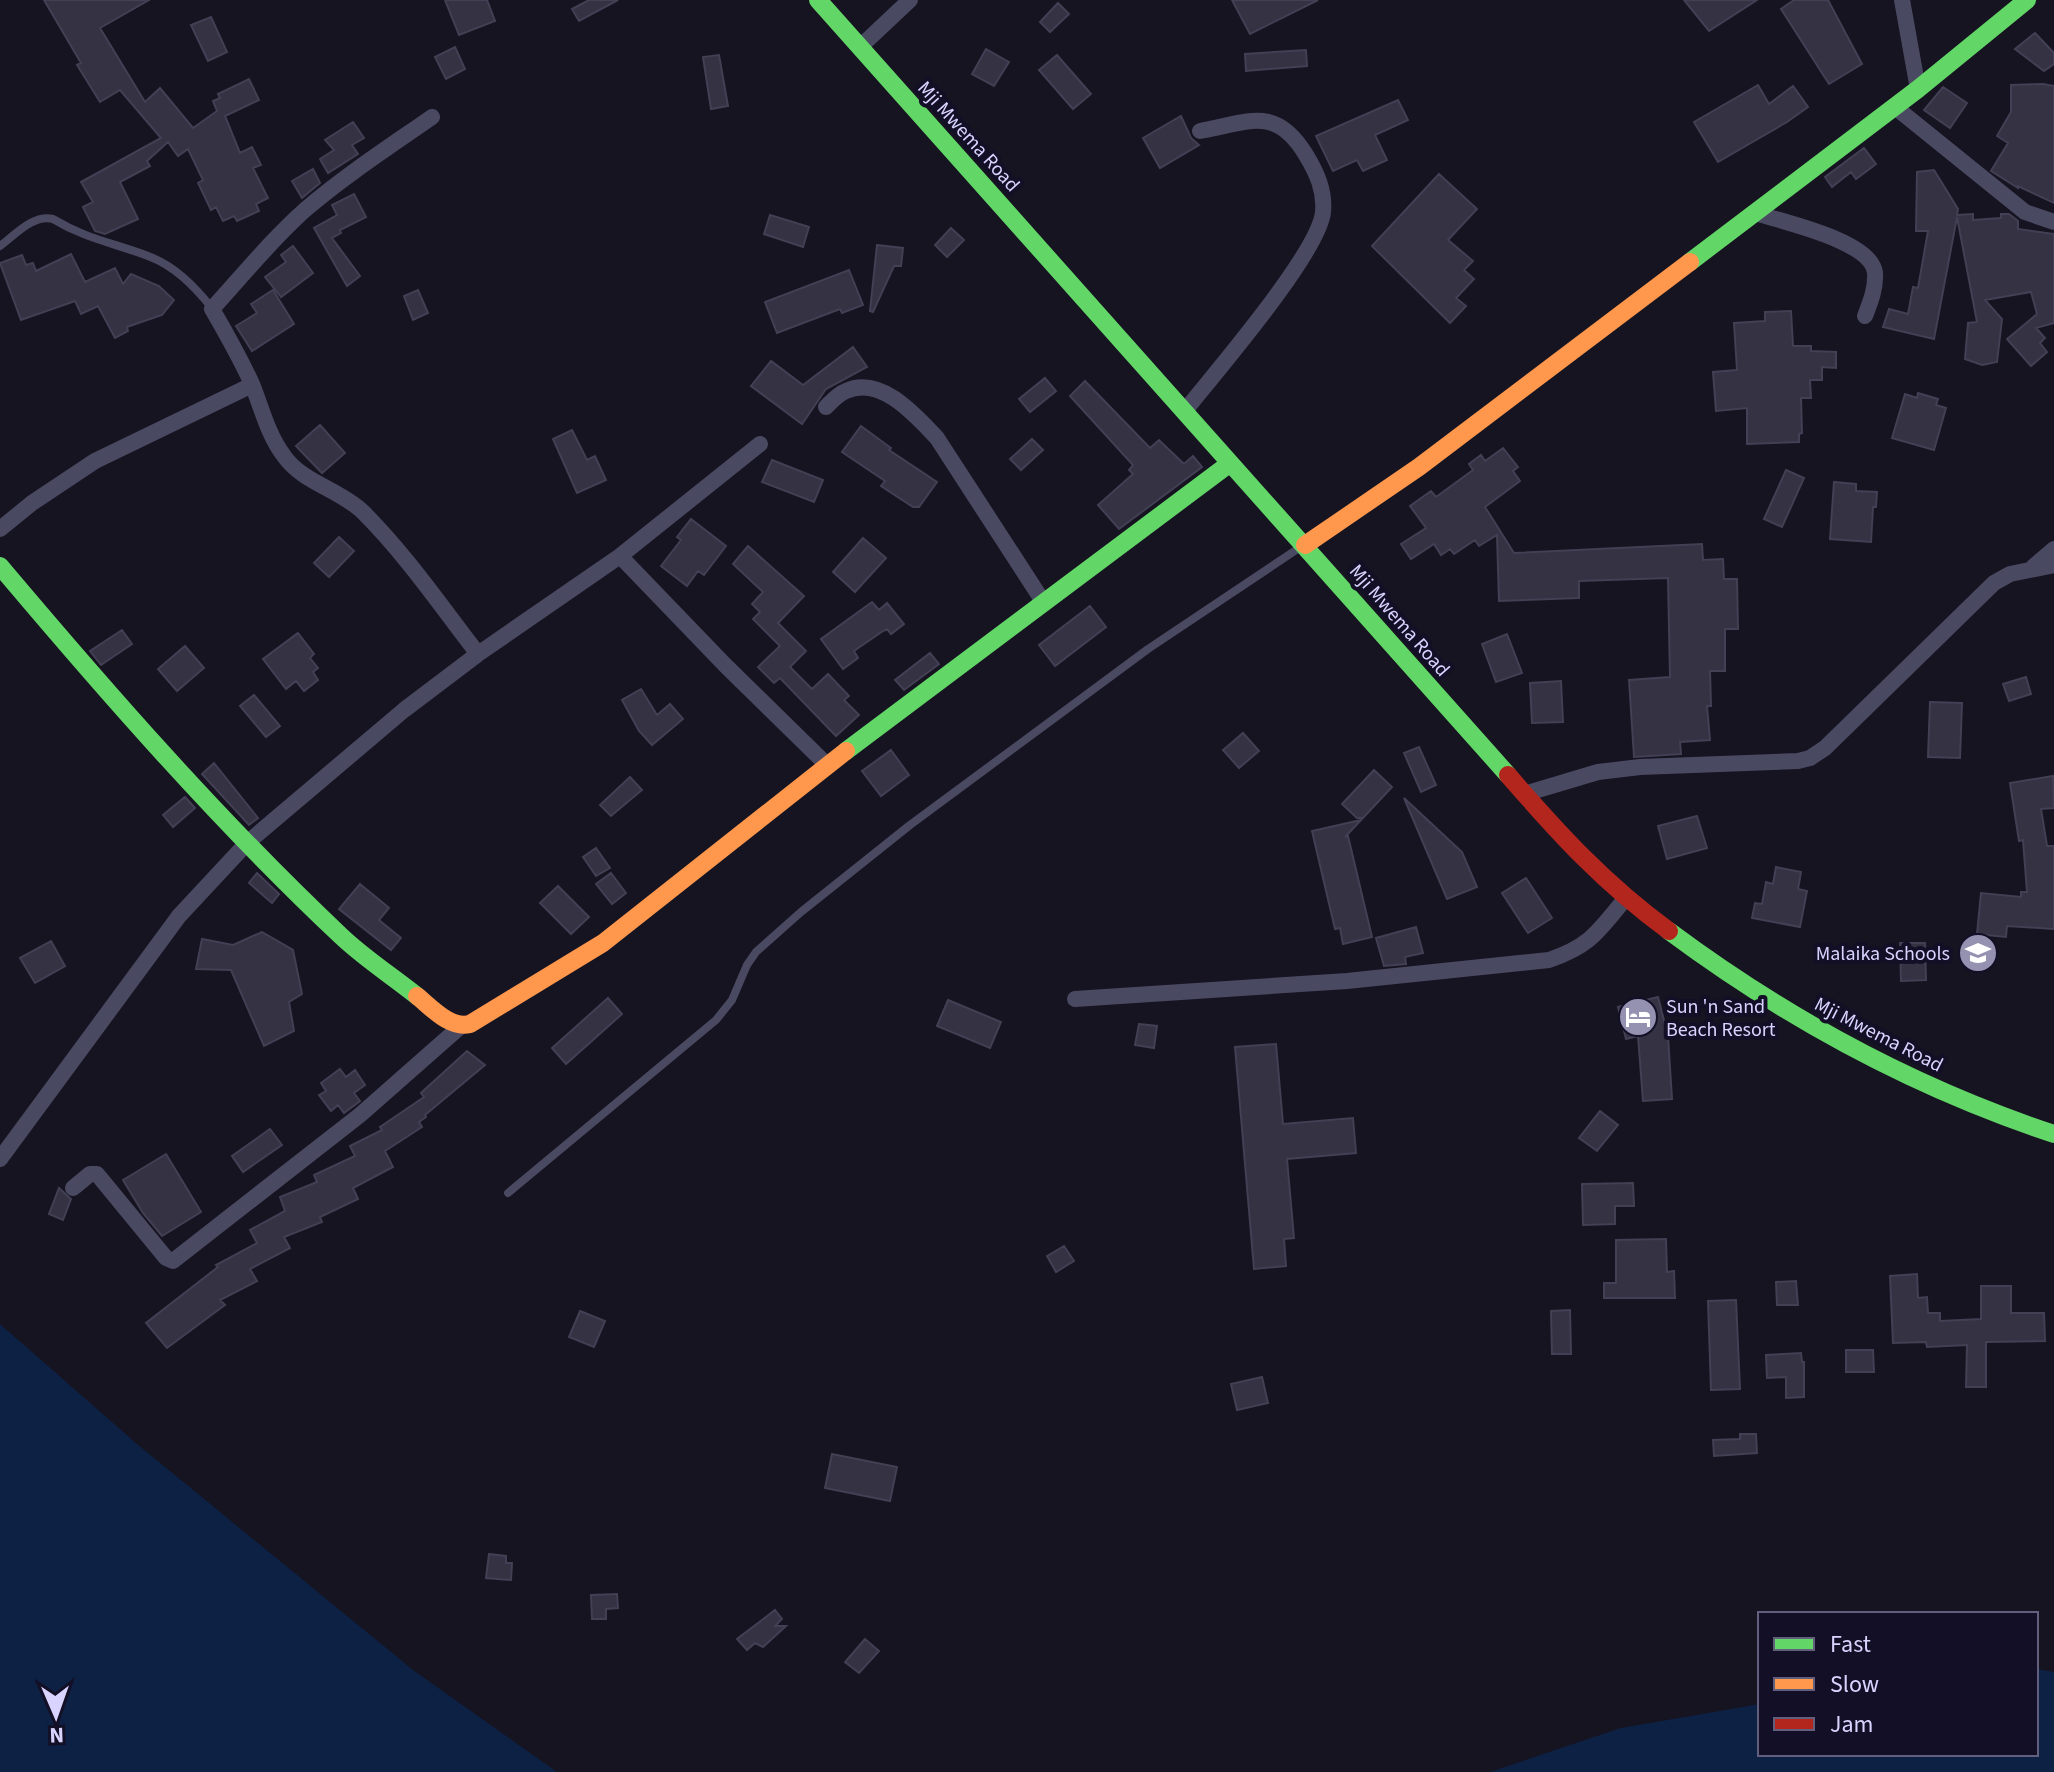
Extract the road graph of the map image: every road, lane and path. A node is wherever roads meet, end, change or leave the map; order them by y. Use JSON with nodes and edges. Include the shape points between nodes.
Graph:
{"nodes":[{"id":1,"x":818,"y":0,"type":"edge"},
{"id":2,"x":910,"y":0,"type":"edge"},
{"id":3,"x":1902,"y":0,"type":"edge"},
{"id":4,"x":2027,"y":0,"type":"edge"},
{"id":5,"x":860,"y":47,"type":"junction"},
{"id":6,"x":1918,"y":89,"type":"junction"},
{"id":7,"x":1895,"y":107,"type":"junction"},
{"id":8,"x":432,"y":117,"type":"dead end"},
{"id":9,"x":1200,"y":131,"type":"dead end"},
{"id":10,"x":1755,"y":213,"type":"junction"},
{"id":11,"x":2054,"y":222,"type":"edge"},
{"id":12,"x":0,"y":246,"type":"edge"},
{"id":13,"x":212,"y":309,"type":"junction"},
{"id":14,"x":1865,"y":316,"type":"dead end"},
{"id":15,"x":252,"y":385,"type":"junction"},
{"id":16,"x":826,"y":407,"type":"dead end"},
{"id":17,"x":1184,"y":412,"type":"junction"},
{"id":18,"x":760,"y":444,"type":"dead end"},
{"id":19,"x":1229,"y":464,"type":"junction"},
{"id":20,"x":0,"y":529,"type":"edge"},
{"id":21,"x":1305,"y":545,"type":"junction"},
{"id":22,"x":2054,"y":549,"type":"edge"},
{"id":23,"x":620,"y":556,"type":"junction"},
{"id":24,"x":2054,"y":565,"type":"edge"},
{"id":25,"x":0,"y":566,"type":"edge"},
{"id":26,"x":2032,"y":568,"type":"junction"},
{"id":27,"x":1044,"y":603,"type":"junction"},
{"id":28,"x":478,"y":654,"type":"junction"},
{"id":29,"x":827,"y":765,"type":"junction"},
{"id":30,"x":1524,"y":794,"type":"junction"},
{"id":31,"x":247,"y":843,"type":"junction"},
{"id":32,"x":1625,"y":899,"type":"junction"},
{"id":33,"x":1075,"y":999,"type":"dead end"},
{"id":34,"x":461,"y":1026,"type":"junction"},
{"id":35,"x":2054,"y":1134,"type":"edge"},
{"id":36,"x":0,"y":1159,"type":"edge"},
{"id":37,"x":73,"y":1188,"type":"dead end"},
{"id":38,"x":508,"y":1193,"type":"dead end"}],
"edges":[{"from":1,"to":5,"type":"street","name":"Mji Mwema Road"},
{"from":2,"to":5,"type":"street"},
{"from":3,"to":6,"type":"street"},
{"from":4,"to":6,"type":"street"},
{"from":5,"to":17,"type":"street","name":"Mji Mwema Road"},
{"from":6,"to":7,"type":"street"},
{"from":7,"to":10,"type":"street"},
{"from":7,"to":11,"type":"street","via":[[2025,212]]},
{"from":8,"to":13,"type":"street","via":[[305,210]]},
{"from":9,"to":17,"type":"street","via":[[1255,121],[1282,125],[1318,176],[1323,216],[1298,264]]},
{"from":10,"to":14,"type":"street","via":[[1862,252],[1875,273]]},
{"from":10,"to":21,"type":"street","via":[[1419,467]]},
{"from":12,"to":13,"type":"lane","via":[[36,220],[53,219],[167,266],[192,284]]},
{"from":13,"to":15,"type":"street"},
{"from":15,"to":20,"type":"street","via":[[95,461]]},
{"from":15,"to":28,"type":"street","via":[[272,437],[294,470],[361,511]]},
{"from":16,"to":27,"type":"street","via":[[840,393],[867,387],[897,400],[937,438]]},
{"from":17,"to":19,"type":"street","name":"Mji Mwema Road"},
{"from":18,"to":23,"type":"street"},
{"from":19,"to":21,"type":"street","name":"Mji Mwema Road"},
{"from":19,"to":27,"type":"street"},
{"from":21,"to":30,"type":"street","name":"Mji Mwema Road"},
{"from":21,"to":38,"type":"lane","via":[[1148,649],[801,912],[756,952],[716,1020]]},
{"from":22,"to":26,"type":"street"},
{"from":23,"to":28,"type":"street"},
{"from":23,"to":29,"type":"street"},
{"from":24,"to":26,"type":"street"},
{"from":25,"to":31,"type":"street","via":[[95,679]]},
{"from":26,"to":30,"type":"street","via":[[1994,583],[1810,758],[1598,772]]},
{"from":27,"to":29,"type":"street"},
{"from":28,"to":31,"type":"street"},
{"from":29,"to":34,"type":"street","via":[[603,943]]},
{"from":30,"to":32,"type":"street","name":"Mji Mwema Road"},
{"from":31,"to":34,"type":"street","via":[[343,938]]},
{"from":31,"to":36,"type":"street","via":[[179,916]]},
{"from":32,"to":33,"type":"street","via":[[1596,935],[1577,950],[1549,960],[1347,981]]},
{"from":32,"to":35,"type":"street","name":"Mji Mwema Road","via":[[1725,973],[1832,1039],[2005,1118]]},
{"from":34,"to":37,"type":"street","via":[[360,1115],[173,1261],[97,1174]]}]}
